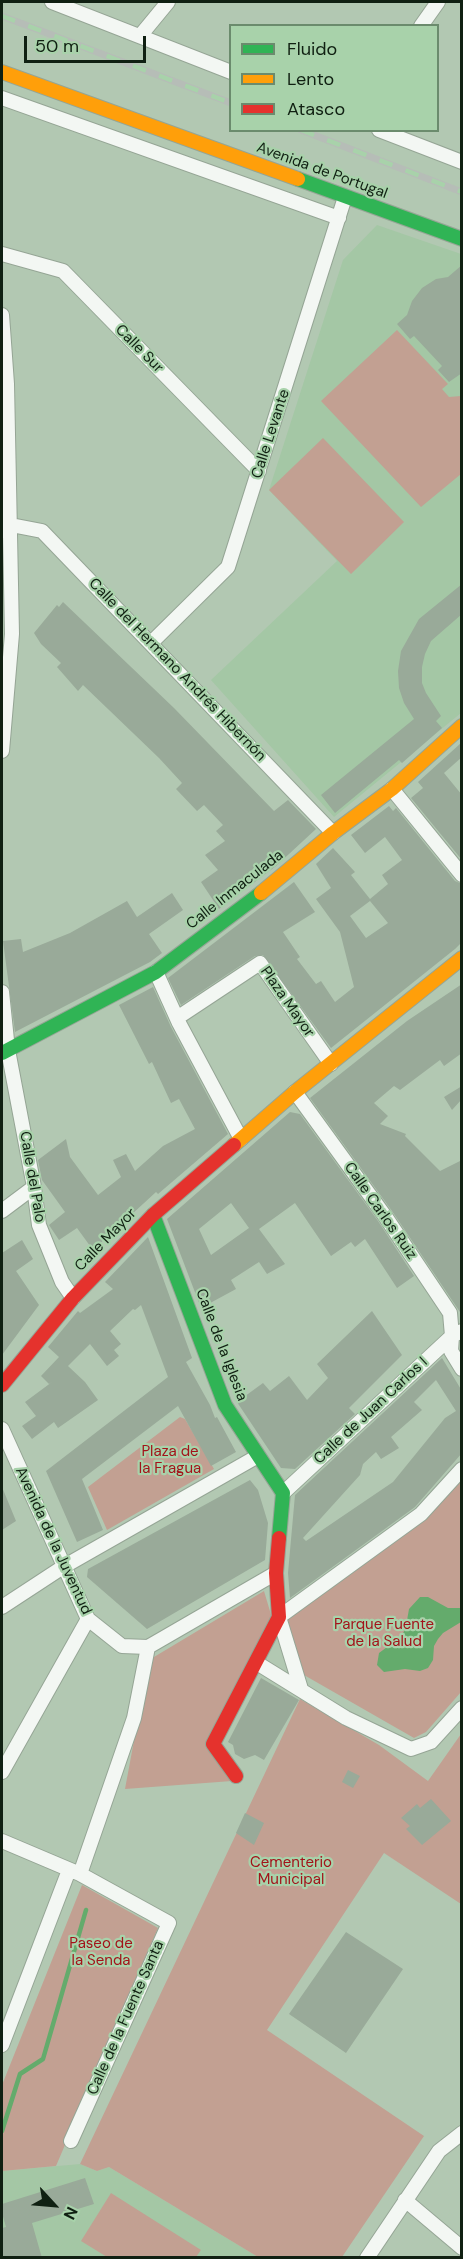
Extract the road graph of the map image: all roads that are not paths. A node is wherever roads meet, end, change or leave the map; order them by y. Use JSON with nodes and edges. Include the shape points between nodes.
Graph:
{"nodes":[{"id":1,"x":52,"y":2,"type":"edge"},
{"id":2,"x":168,"y":2,"type":"edge"},
{"id":3,"x":438,"y":2,"type":"edge"},
{"id":4,"x":422,"y":24,"type":"edge"},
{"id":5,"x":140,"y":36,"type":"junction"},
{"id":6,"x":229,"y":71,"type":"edge"},
{"id":7,"x":2,"y":72,"type":"edge"},
{"id":8,"x":2,"y":98,"type":"edge"},
{"id":9,"x":384,"y":132,"type":"edge"},
{"id":10,"x":462,"y":162,"type":"edge"},
{"id":11,"x":345,"y":197,"type":"junction"},
{"id":12,"x":339,"y":218,"type":"junction"},
{"id":13,"x":462,"y":239,"type":"edge"},
{"id":14,"x":2,"y":254,"type":"edge"},
{"id":15,"x":2,"y":315,"type":"edge"},
{"id":16,"x":259,"y":471,"type":"junction"},
{"id":17,"x":5,"y":484,"type":"edge"},
{"id":18,"x":6,"y":528,"type":"edge"},
{"id":19,"x":151,"y":643,"type":"junction"},
{"id":20,"x":462,"y":726,"type":"edge"},
{"id":21,"x":2,"y":751,"type":"edge"},
{"id":22,"x":392,"y":789,"type":"junction"},
{"id":23,"x":333,"y":833,"type":"junction"},
{"id":24,"x":462,"y":875,"type":"edge"},
{"id":25,"x":462,"y":958,"type":"edge"},
{"id":26,"x":156,"y":972,"type":"junction"},
{"id":27,"x":2,"y":992,"type":"edge"},
{"id":28,"x":177,"y":1018,"type":"junction"},
{"id":29,"x":5,"y":1052,"type":"edge"},
{"id":30,"x":332,"y":1063,"type":"junction"},
{"id":31,"x":295,"y":1092,"type":"junction"},
{"id":32,"x":245,"y":1135,"type":"junction"},
{"id":33,"x":34,"y":1187,"type":"junction"},
{"id":34,"x":2,"y":1211,"type":"edge"},
{"id":35,"x":153,"y":1215,"type":"junction"},
{"id":36,"x":73,"y":1298,"type":"junction"},
{"id":37,"x":457,"y":1334,"type":"edge"},
{"id":38,"x":462,"y":1369,"type":"edge"},
{"id":39,"x":2,"y":1385,"type":"edge"},
{"id":40,"x":2,"y":1429,"type":"edge"},
{"id":41,"x":258,"y":1456,"type":"junction"},
{"id":42,"x":462,"y":1469,"type":"edge"},
{"id":43,"x":283,"y":1493,"type":"junction"},
{"id":44,"x":63,"y":1567,"type":"junction"},
{"id":45,"x":276,"y":1573,"type":"junction"},
{"id":46,"x":2,"y":1607,"type":"edge"},
{"id":47,"x":279,"y":1617,"type":"junction"},
{"id":48,"x":88,"y":1619,"type":"junction"},
{"id":49,"x":148,"y":1647,"type":"junction"},
{"id":50,"x":257,"y":1663,"type":"junction"},
{"id":51,"x":301,"y":1689,"type":"junction"},
{"id":52,"x":462,"y":1708,"type":"edge"},
{"id":53,"x":2,"y":1772,"type":"edge"},
{"id":54,"x":236,"y":1776,"type":"dead end"},
{"id":55,"x":2,"y":1841,"type":"edge"},
{"id":56,"x":74,"y":1872,"type":"junction"},
{"id":57,"x":2,"y":2045,"type":"edge"},
{"id":58,"x":462,"y":2133,"type":"edge"},
{"id":59,"x":71,"y":2141,"type":"dead end"},
{"id":60,"x":405,"y":2200,"type":"junction"},
{"id":61,"x":462,"y":2248,"type":"edge"},
{"id":62,"x":367,"y":2258,"type":"edge"}],
"edges":[{"from":1,"to":5,"type":"street"},
{"from":2,"to":5,"type":"street"},
{"from":3,"to":4,"type":"street"},
{"from":5,"to":6,"type":"street"},
{"from":7,"to":11,"type":"street","name":"Avenida de Portugal"},
{"from":8,"to":12,"type":"street"},
{"from":9,"to":10,"type":"street"},
{"from":11,"to":12,"type":"street","name":"Calle Levante"},
{"from":11,"to":13,"type":"street","name":"Avenida de Portugal"},
{"from":12,"to":16,"type":"street","name":"Calle Levante"},
{"from":14,"to":16,"type":"street","name":"Calle Sur","via":[[63,271]]},
{"from":15,"to":17,"type":"street","via":[[7,384]]},
{"from":16,"to":19,"type":"street","name":"Calle Levante","via":[[228,567]]},
{"from":17,"to":18,"type":"street"},
{"from":18,"to":19,"type":"street","name":"Calle del Hermano Andrés Hibernón","via":[[42,531]]},
{"from":18,"to":21,"type":"street","via":[[12,634]]},
{"from":19,"to":23,"type":"street","name":"Calle del Hermano Andrés Hibernón"},
{"from":20,"to":22,"type":"street","name":"Calle Inmaculada"},
{"from":22,"to":23,"type":"street","name":"Calle Inmaculada"},
{"from":22,"to":24,"type":"street"},
{"from":23,"to":26,"type":"street","name":"Calle Inmaculada"},
{"from":25,"to":30,"type":"street"},
{"from":26,"to":28,"type":"street"},
{"from":26,"to":29,"type":"street","name":"Calle Inmaculada"},
{"from":27,"to":29,"type":"street","name":"Calle del Palo"},
{"from":28,"to":30,"type":"street","name":"Plaza Mayor","via":[[260,963]]},
{"from":28,"to":32,"type":"street"},
{"from":29,"to":33,"type":"street","name":"Calle del Palo"},
{"from":30,"to":31,"type":"street","name":"Calle Mayor"},
{"from":31,"to":32,"type":"street","name":"Calle Mayor"},
{"from":31,"to":37,"type":"street","name":"Calle Carlos Ruiz","via":[[450,1313]]},
{"from":32,"to":35,"type":"street","name":"Calle Mayor"},
{"from":33,"to":34,"type":"street"},
{"from":33,"to":36,"type":"street","name":"Calle del Palo","via":[[39,1225],[62,1282]]},
{"from":35,"to":36,"type":"street","name":"Calle Mayor"},
{"from":35,"to":41,"type":"street","name":"Calle de la Iglesia","via":[[225,1405]]},
{"from":36,"to":39,"type":"street","name":"Calle Mayor"},
{"from":37,"to":38,"type":"street","name":"Calle Carlos Ruiz","via":[[451,1351]]},
{"from":37,"to":43,"type":"street","name":"Calle de Juan Carlos I"},
{"from":40,"to":44,"type":"street","name":"Avenida de la Juventud"},
{"from":41,"to":43,"type":"street","name":"Calle de la Iglesia"},
{"from":41,"to":44,"type":"street"},
{"from":42,"to":47,"type":"street","via":[[421,1514]]},
{"from":43,"to":45,"type":"street"},
{"from":44,"to":46,"type":"street"},
{"from":44,"to":48,"type":"street","name":"Avenida de la Juventud"},
{"from":45,"to":47,"type":"street"},
{"from":45,"to":49,"type":"street"},
{"from":47,"to":50,"type":"street"},
{"from":47,"to":51,"type":"street"},
{"from":48,"to":49,"type":"street","name":"Avenida de la Juventud","via":[[122,1646]]},
{"from":48,"to":53,"type":"street"},
{"from":49,"to":56,"type":"street","via":[[134,1718]]},
{"from":50,"to":51,"type":"street"},
{"from":50,"to":54,"type":"street","via":[[213,1744]]},
{"from":51,"to":52,"type":"street","via":[[346,1718],[411,1749],[431,1742]]},
{"from":55,"to":56,"type":"street"},
{"from":56,"to":57,"type":"street"},
{"from":56,"to":59,"type":"street","name":"Calle de la Fuente Santa","via":[[169,1923]]},
{"from":58,"to":60,"type":"street","via":[[439,2151]]},
{"from":60,"to":61,"type":"street"},
{"from":60,"to":62,"type":"street"}]}
